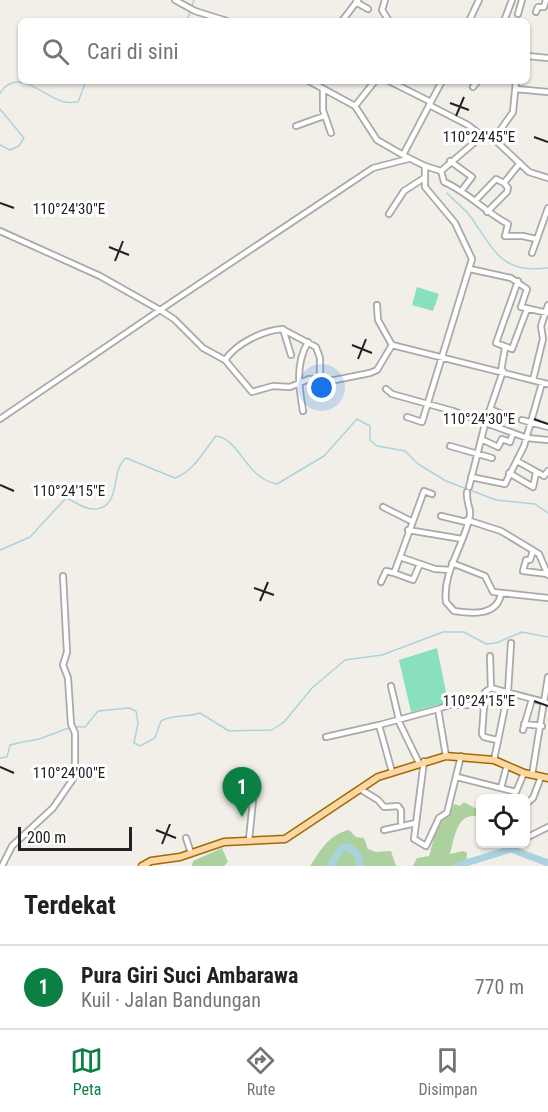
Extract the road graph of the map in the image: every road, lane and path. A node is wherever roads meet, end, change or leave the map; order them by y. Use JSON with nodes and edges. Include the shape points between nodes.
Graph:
{"nodes":[{"id":1,"x":175,"y":0,"type":"edge"},
{"id":2,"x":349,"y":0,"type":"edge"},
{"id":3,"x":385,"y":0,"type":"edge"},
{"id":4,"x":477,"y":0,"type":"edge"},
{"id":5,"x":512,"y":0,"type":"edge"},
{"id":6,"x":522,"y":0,"type":"edge"},
{"id":7,"x":546,"y":0,"type":"edge"},
{"id":8,"x":356,"y":2,"type":"edge"},
{"id":9,"x":546,"y":8,"type":"edge"},
{"id":10,"x":368,"y":9,"type":"dead end"},
{"id":11,"x":536,"y":12,"type":"dead end"},
{"id":12,"x":518,"y":14,"type":"dead end"},
{"id":13,"x":218,"y":18,"type":"edge"},
{"id":14,"x":344,"y":18,"type":"edge"},
{"id":15,"x":387,"y":18,"type":"edge"},
{"id":16,"x":471,"y":18,"type":"edge"},
{"id":17,"x":505,"y":18,"type":"edge"},
{"id":18,"x":530,"y":56,"type":"edge"},
{"id":19,"x":548,"y":58,"type":"edge"},
{"id":20,"x":314,"y":84,"type":"edge"},
{"id":21,"x":373,"y":84,"type":"edge"},
{"id":22,"x":394,"y":84,"type":"edge"},
{"id":23,"x":440,"y":84,"type":"edge"},
{"id":24,"x":475,"y":84,"type":"edge"},
{"id":25,"x":516,"y":84,"type":"edge"},
{"id":26,"x":473,"y":87,"type":"dead end"},
{"id":27,"x":323,"y":89,"type":"junction"},
{"id":28,"x":516,"y":89,"type":"junction"},
{"id":29,"x":548,"y":92,"type":"edge"},
{"id":30,"x":430,"y":104,"type":"junction"},
{"id":31,"x":355,"y":106,"type":"junction"},
{"id":32,"x":324,"y":116,"type":"junction"},
{"id":33,"x":296,"y":126,"type":"dead end"},
{"id":34,"x":331,"y":133,"type":"dead end"},
{"id":35,"x":482,"y":136,"type":"junction"},
{"id":36,"x":494,"y":139,"type":"junction"},
{"id":37,"x":403,"y":155,"type":"junction"},
{"id":38,"x":408,"y":159,"type":"junction"},
{"id":39,"x":450,"y":161,"type":"junction"},
{"id":40,"x":520,"y":163,"type":"junction"},
{"id":41,"x":425,"y":166,"type":"junction"},
{"id":42,"x":441,"y":171,"type":"junction"},
{"id":43,"x":424,"y":178,"type":"junction"},
{"id":44,"x":548,"y":178,"type":"edge"},
{"id":45,"x":504,"y":183,"type":"junction"},
{"id":46,"x":462,"y":190,"type":"junction"},
{"id":47,"x":475,"y":201,"type":"junction"},
{"id":48,"x":548,"y":211,"type":"edge"},
{"id":49,"x":488,"y":212,"type":"junction"},
{"id":50,"x":389,"y":214,"type":"dead end"},
{"id":51,"x":540,"y":228,"type":"junction"},
{"id":52,"x":548,"y":229,"type":"edge"},
{"id":53,"x":0,"y":231,"type":"edge"},
{"id":54,"x":536,"y":239,"type":"junction"},
{"id":55,"x":532,"y":253,"type":"dead end"},
{"id":56,"x":470,"y":269,"type":"junction"},
{"id":57,"x":518,"y":281,"type":"junction"},
{"id":58,"x":378,"y":304,"type":"dead end"},
{"id":59,"x":548,"y":304,"type":"edge"},
{"id":60,"x":527,"y":309,"type":"junction"},
{"id":61,"x":160,"y":310,"type":"junction"},
{"id":62,"x":547,"y":313,"type":"edge"},
{"id":63,"x":283,"y":329,"type":"junction"},
{"id":64,"x":308,"y":342,"type":"junction"},
{"id":65,"x":392,"y":345,"type":"junction"},
{"id":66,"x":505,"y":348,"type":"junction"},
{"id":67,"x":291,"y":355,"type":"dead end"},
{"id":68,"x":442,"y":358,"type":"junction"},
{"id":69,"x":225,"y":360,"type":"junction"},
{"id":70,"x":502,"y":371,"type":"junction"},
{"id":71,"x":320,"y":380,"type":"junction"},
{"id":72,"x":533,"y":380,"type":"junction"},
{"id":73,"x":299,"y":384,"type":"junction"},
{"id":74,"x":545,"y":384,"type":"edge"},
{"id":75,"x":386,"y":389,"type":"dead end"},
{"id":76,"x":428,"y":404,"type":"junction"},
{"id":77,"x":490,"y":409,"type":"junction"},
{"id":78,"x":303,"y":411,"type":"dead end"},
{"id":79,"x":502,"y":414,"type":"dead end"},
{"id":80,"x":408,"y":417,"type":"dead end"},
{"id":81,"x":0,"y":419,"type":"edge"},
{"id":82,"x":522,"y":420,"type":"dead end"},
{"id":83,"x":532,"y":422,"type":"junction"},
{"id":84,"x":485,"y":424,"type":"junction"},
{"id":85,"x":548,"y":427,"type":"edge"},
{"id":86,"x":513,"y":434,"type":"junction"},
{"id":87,"x":527,"y":438,"type":"junction"},
{"id":88,"x":482,"y":439,"type":"junction"},
{"id":89,"x":548,"y":440,"type":"edge"},
{"id":90,"x":450,"y":446,"type":"dead end"},
{"id":91,"x":478,"y":453,"type":"junction"},
{"id":92,"x":492,"y":458,"type":"dead end"},
{"id":93,"x":517,"y":461,"type":"junction"},
{"id":94,"x":548,"y":471,"type":"edge"},
{"id":95,"x":509,"y":473,"type":"junction"},
{"id":96,"x":536,"y":473,"type":"junction"},
{"id":97,"x":471,"y":477,"type":"junction"},
{"id":98,"x":432,"y":494,"type":"dead end"},
{"id":99,"x":383,"y":507,"type":"dead end"},
{"id":100,"x":441,"y":516,"type":"dead end"},
{"id":101,"x":411,"y":521,"type":"junction"},
{"id":102,"x":467,"y":521,"type":"junction"},
{"id":103,"x":408,"y":530,"type":"junction"},
{"id":104,"x":462,"y":539,"type":"junction"},
{"id":105,"x":533,"y":551,"type":"junction"},
{"id":106,"x":400,"y":557,"type":"junction"},
{"id":107,"x":452,"y":563,"type":"junction"},
{"id":108,"x":420,"y":564,"type":"junction"},
{"id":109,"x":546,"y":564,"type":"edge"},
{"id":110,"x":450,"y":570,"type":"junction"},
{"id":111,"x":394,"y":573,"type":"junction"},
{"id":112,"x":548,"y":574,"type":"edge"},
{"id":113,"x":63,"y":576,"type":"dead end"},
{"id":114,"x":381,"y":582,"type":"dead end"},
{"id":115,"x":501,"y":594,"type":"junction"},
{"id":116,"x":548,"y":598,"type":"edge"},
{"id":117,"x":511,"y":643,"type":"dead end"},
{"id":118,"x":490,"y":656,"type":"dead end"},
{"id":119,"x":548,"y":677,"type":"edge"},
{"id":120,"x":391,"y":686,"type":"dead end"},
{"id":121,"x":491,"y":688,"type":"junction"},
{"id":122,"x":508,"y":692,"type":"junction"},
{"id":123,"x":532,"y":699,"type":"junction"},
{"id":124,"x":547,"y":703,"type":"edge"},
{"id":125,"x":485,"y":705,"type":"junction"},
{"id":126,"x":438,"y":709,"type":"junction"},
{"id":127,"x":399,"y":720,"type":"junction"},
{"id":128,"x":379,"y":725,"type":"junction"},
{"id":129,"x":542,"y":726,"type":"junction"},
{"id":130,"x":326,"y":737,"type":"dead end"},
{"id":131,"x":497,"y":740,"type":"junction"},
{"id":132,"x":446,"y":756,"type":"junction"},
{"id":133,"x":461,"y":756,"type":"junction"},
{"id":134,"x":494,"y":760,"type":"junction"},
{"id":135,"x":422,"y":762,"type":"junction"},
{"id":136,"x":507,"y":765,"type":"junction"},
{"id":137,"x":392,"y":772,"type":"junction"},
{"id":138,"x":524,"y":773,"type":"junction"},
{"id":139,"x":532,"y":775,"type":"junction"},
{"id":140,"x":457,"y":777,"type":"junction"},
{"id":141,"x":544,"y":777,"type":"edge"},
{"id":142,"x":501,"y":788,"type":"junction"},
{"id":143,"x":360,"y":789,"type":"junction"},
{"id":144,"x":234,"y":790,"type":"dead end"},
{"id":145,"x":530,"y":800,"type":"edge"},
{"id":146,"x":401,"y":822,"type":"dead end"},
{"id":147,"x":416,"y":823,"type":"junction"},
{"id":148,"x":548,"y":827,"type":"edge"},
{"id":149,"x":384,"y":830,"type":"dead end"},
{"id":150,"x":530,"y":836,"type":"edge"},
{"id":151,"x":186,"y":838,"type":"dead end"},
{"id":152,"x":249,"y":840,"type":"junction"},
{"id":153,"x":190,"y":853,"type":"junction"},
{"id":154,"x":2,"y":866,"type":"edge"},
{"id":155,"x":142,"y":866,"type":"edge"}],
"edges":[{"from":1,"to":13,"type":"street"},
{"from":2,"to":8,"type":"street"},
{"from":3,"to":15,"type":"street","via":[[382,10]]},
{"from":4,"to":16,"type":"street"},
{"from":5,"to":17,"type":"street"},
{"from":6,"to":12,"type":"street"},
{"from":7,"to":9,"type":"street"},
{"from":8,"to":10,"type":"street"},
{"from":8,"to":14,"type":"street"},
{"from":9,"to":11,"type":"street","via":[[538,7]]},
{"from":18,"to":19,"type":"street"},
{"from":20,"to":27,"type":"street"},
{"from":21,"to":31,"type":"street"},
{"from":22,"to":30,"type":"street"},
{"from":23,"to":30,"type":"street"},
{"from":24,"to":26,"type":"street"},
{"from":25,"to":28,"type":"street"},
{"from":27,"to":31,"type":"street"},
{"from":27,"to":32,"type":"street"},
{"from":28,"to":29,"type":"street"},
{"from":28,"to":36,"type":"street","via":[[513,112]]},
{"from":30,"to":35,"type":"street"},
{"from":30,"to":37,"type":"street"},
{"from":31,"to":37,"type":"street","via":[[377,140]]},
{"from":32,"to":33,"type":"street"},
{"from":32,"to":34,"type":"street"},
{"from":35,"to":36,"type":"street"},
{"from":35,"to":39,"type":"street"},
{"from":36,"to":40,"type":"street"},
{"from":37,"to":38,"type":"street"},
{"from":38,"to":41,"type":"street"},
{"from":38,"to":61,"type":"street","via":[[373,168]]},
{"from":39,"to":42,"type":"street"},
{"from":39,"to":46,"type":"street","via":[[472,177]]},
{"from":40,"to":44,"type":"street","via":[[528,172]]},
{"from":40,"to":45,"type":"street"},
{"from":41,"to":42,"type":"street"},
{"from":41,"to":43,"type":"street"},
{"from":42,"to":46,"type":"street","via":[[444,182]]},
{"from":43,"to":50,"type":"street","via":[[404,191]]},
{"from":43,"to":56,"type":"street","via":[[427,191],[449,214],[472,255]]},
{"from":45,"to":47,"type":"street","via":[[496,179]]},
{"from":45,"to":49,"type":"street","via":[[507,192]]},
{"from":46,"to":47,"type":"street"},
{"from":47,"to":49,"type":"street"},
{"from":48,"to":51,"type":"street"},
{"from":49,"to":54,"type":"street","via":[[509,225],[505,236]]},
{"from":51,"to":52,"type":"street"},
{"from":51,"to":54,"type":"street"},
{"from":53,"to":61,"type":"street","via":[[91,271]]},
{"from":54,"to":55,"type":"street"},
{"from":56,"to":57,"type":"street"},
{"from":56,"to":68,"type":"street"},
{"from":57,"to":60,"type":"street","via":[[527,289],[521,307]]},
{"from":57,"to":66,"type":"street","via":[[496,343]]},
{"from":58,"to":65,"type":"street","via":[[378,320]]},
{"from":59,"to":62,"type":"street"},
{"from":60,"to":62,"type":"street"},
{"from":60,"to":66,"type":"street","via":[[513,350]]},
{"from":61,"to":69,"type":"street","via":[[203,348]]},
{"from":61,"to":81,"type":"street"},
{"from":62,"to":72,"type":"street","via":[[541,326],[543,339]]},
{"from":63,"to":64,"type":"street"},
{"from":63,"to":67,"type":"street"},
{"from":63,"to":69,"type":"street","via":[[245,342]]},
{"from":64,"to":71,"type":"street","via":[[319,352]]},
{"from":64,"to":73,"type":"street","via":[[302,354]]},
{"from":65,"to":68,"type":"street"},
{"from":65,"to":71,"type":"street","via":[[377,370]]},
{"from":66,"to":70,"type":"street"},
{"from":68,"to":70,"type":"street"},
{"from":68,"to":76,"type":"street"},
{"from":69,"to":73,"type":"street","via":[[252,392]]},
{"from":70,"to":72,"type":"street"},
{"from":70,"to":77,"type":"street"},
{"from":71,"to":73,"type":"street"},
{"from":72,"to":74,"type":"street"},
{"from":73,"to":78,"type":"street"},
{"from":74,"to":83,"type":"street"},
{"from":75,"to":76,"type":"street"},
{"from":76,"to":80,"type":"street","via":[[422,422]]},
{"from":76,"to":84,"type":"street"},
{"from":77,"to":79,"type":"street"},
{"from":77,"to":84,"type":"street"},
{"from":82,"to":83,"type":"street"},
{"from":83,"to":85,"type":"street"},
{"from":83,"to":87,"type":"street"},
{"from":84,"to":86,"type":"street"},
{"from":84,"to":88,"type":"street"},
{"from":86,"to":87,"type":"street"},
{"from":86,"to":88,"type":"street","via":[[510,442],[502,439],[498,447]]},
{"from":87,"to":89,"type":"street"},
{"from":87,"to":93,"type":"street"},
{"from":88,"to":91,"type":"street"},
{"from":90,"to":91,"type":"street"},
{"from":91,"to":92,"type":"street"},
{"from":91,"to":97,"type":"street"},
{"from":93,"to":95,"type":"street"},
{"from":93,"to":96,"type":"street"},
{"from":94,"to":96,"type":"street","via":[[544,476]]},
{"from":95,"to":96,"type":"street","via":[[533,487]]},
{"from":95,"to":97,"type":"street","via":[[505,484]]},
{"from":97,"to":102,"type":"street"},
{"from":98,"to":101,"type":"street","via":[[424,491]]},
{"from":99,"to":101,"type":"street"},
{"from":100,"to":102,"type":"street"},
{"from":101,"to":103,"type":"street"},
{"from":102,"to":104,"type":"street"},
{"from":102,"to":105,"type":"street","via":[[501,531]]},
{"from":103,"to":104,"type":"street"},
{"from":103,"to":106,"type":"street"},
{"from":104,"to":107,"type":"street"},
{"from":105,"to":109,"type":"street"},
{"from":105,"to":112,"type":"street","via":[[524,571]]},
{"from":106,"to":108,"type":"street"},
{"from":106,"to":111,"type":"street"},
{"from":107,"to":110,"type":"street"},
{"from":107,"to":115,"type":"street","via":[[485,576],[490,589]]},
{"from":108,"to":110,"type":"street"},
{"from":108,"to":111,"type":"street","via":[[413,580]]},
{"from":109,"to":112,"type":"street"},
{"from":110,"to":115,"type":"street","via":[[446,598],[454,611],[486,612],[497,605]]},
{"from":111,"to":114,"type":"street","via":[[386,571]]},
{"from":113,"to":154,"type":"street","via":[[67,652],[63,663],[75,733],[75,776],[58,803],[12,846]]},
{"from":115,"to":116,"type":"street"},
{"from":117,"to":122,"type":"street"},
{"from":118,"to":121,"type":"street"},
{"from":119,"to":124,"type":"street"},
{"from":120,"to":127,"type":"street"},
{"from":121,"to":122,"type":"street"},
{"from":121,"to":125,"type":"street","via":[[485,692]]},
{"from":122,"to":123,"type":"street"},
{"from":122,"to":131,"type":"street"},
{"from":123,"to":124,"type":"street"},
{"from":123,"to":129,"type":"street","via":[[524,727]]},
{"from":124,"to":129,"type":"street"},
{"from":125,"to":126,"type":"street","via":[[449,705]]},
{"from":125,"to":131,"type":"street","via":[[482,736]]},
{"from":126,"to":127,"type":"street"},
{"from":126,"to":132,"type":"street"},
{"from":127,"to":128,"type":"street"},
{"from":127,"to":135,"type":"street"},
{"from":128,"to":130,"type":"street"},
{"from":128,"to":137,"type":"street"},
{"from":129,"to":139,"type":"street"},
{"from":131,"to":134,"type":"street"},
{"from":132,"to":133,"type":"main road"},
{"from":132,"to":135,"type":"main road"},
{"from":133,"to":134,"type":"main road"},
{"from":133,"to":140,"type":"street"},
{"from":134,"to":136,"type":"main road"},
{"from":135,"to":137,"type":"main road"},
{"from":135,"to":147,"type":"street"},
{"from":136,"to":138,"type":"main road"},
{"from":136,"to":142,"type":"street"},
{"from":137,"to":143,"type":"main road"},
{"from":138,"to":139,"type":"main road"},
{"from":138,"to":142,"type":"street","via":[[517,792]]},
{"from":139,"to":141,"type":"main road"},
{"from":140,"to":142,"type":"street"},
{"from":140,"to":147,"type":"street","via":[[447,813],[439,818],[428,846],[415,841]]},
{"from":141,"to":145,"type":"street"},
{"from":143,"to":146,"type":"street","via":[[384,807],[398,806]]},
{"from":143,"to":152,"type":"main road","via":[[285,839]]},
{"from":144,"to":152,"type":"street","via":[[238,797],[253,800]]},
{"from":147,"to":149,"type":"street"},
{"from":148,"to":150,"type":"street"},
{"from":151,"to":153,"type":"street"},
{"from":152,"to":153,"type":"main road","via":[[224,842]]},
{"from":153,"to":155,"type":"main road"}]}
